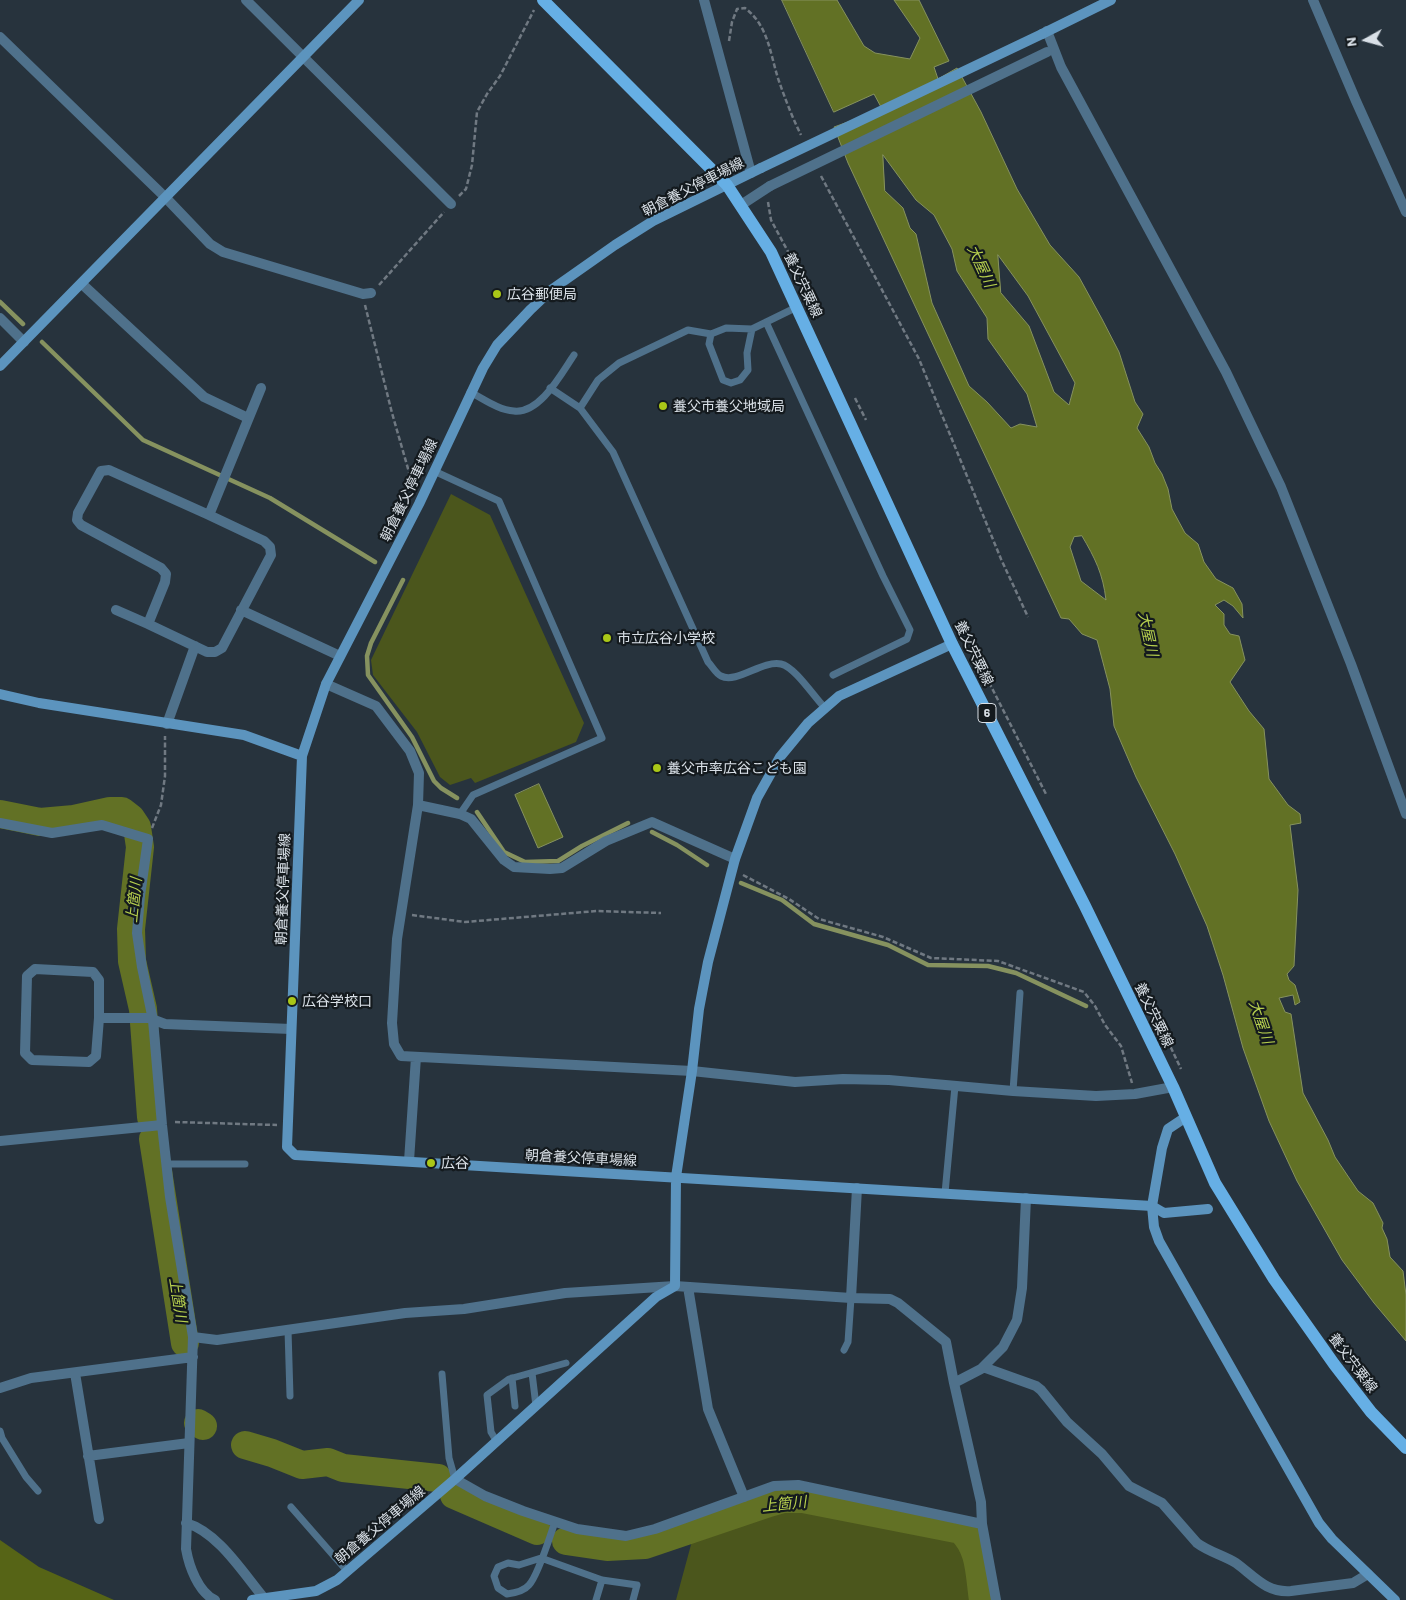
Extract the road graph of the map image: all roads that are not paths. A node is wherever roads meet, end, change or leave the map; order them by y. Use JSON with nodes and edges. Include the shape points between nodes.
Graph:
{"nodes":[{"id":1,"x":246,"y":0,"type":"edge"},
{"id":2,"x":359,"y":0,"type":"edge"},
{"id":3,"x":704,"y":0,"type":"edge"},
{"id":4,"x":1111,"y":0,"type":"edge"},
{"id":5,"x":1313,"y":0,"type":"edge"},
{"id":6,"x":540,"y":2,"type":"edge"},
{"id":7,"x":1044,"y":33,"type":"junction"},
{"id":8,"x":0,"y":37,"type":"edge"},
{"id":9,"x":1050,"y":50,"type":"junction"},
{"id":10,"x":304,"y":56,"type":"junction"},
{"id":11,"x":751,"y":173,"type":"junction"},
{"id":12,"x":727,"y":184,"type":"junction"},
{"id":13,"x":166,"y":198,"type":"junction"},
{"id":14,"x":452,"y":204,"type":"road end"},
{"id":15,"x":740,"y":205,"type":"junction"},
{"id":16,"x":1406,"y":212,"type":"edge"},
{"id":17,"x":82,"y":284,"type":"junction"},
{"id":18,"x":367,"y":293,"type":"road end"},
{"id":19,"x":797,"y":307,"type":"junction"},
{"id":20,"x":0,"y":318,"type":"edge"},
{"id":21,"x":766,"y":322,"type":"junction"},
{"id":22,"x":752,"y":329,"type":"junction"},
{"id":23,"x":711,"y":334,"type":"junction"},
{"id":24,"x":24,"y":342,"type":"junction"},
{"id":25,"x":574,"y":355,"type":"dead end"},
{"id":26,"x":0,"y":366,"type":"edge"},
{"id":27,"x":261,"y":388,"type":"dead end"},
{"id":28,"x":550,"y":388,"type":"junction"},
{"id":29,"x":470,"y":392,"type":"junction"},
{"id":30,"x":580,"y":408,"type":"junction"},
{"id":31,"x":248,"y":418,"type":"junction"},
{"id":32,"x":434,"y":471,"type":"junction"},
{"id":33,"x":209,"y":515,"type":"junction"},
{"id":34,"x":116,"y":610,"type":"dead end"},
{"id":35,"x":241,"y":610,"type":"junction"},
{"id":36,"x":148,"y":624,"type":"junction"},
{"id":37,"x":952,"y":644,"type":"junction"},
{"id":38,"x":195,"y":646,"type":"junction"},
{"id":39,"x":340,"y":656,"type":"junction"},
{"id":40,"x":833,"y":675,"type":"dead end"},
{"id":41,"x":326,"y":684,"type":"junction"},
{"id":42,"x":0,"y":694,"type":"edge"},
{"id":43,"x":825,"y":708,"type":"junction"},
{"id":44,"x":167,"y":724,"type":"junction"},
{"id":45,"x":302,"y":756,"type":"junction"},
{"id":46,"x":418,"y":805,"type":"junction"},
{"id":47,"x":460,"y":814,"type":"junction"},
{"id":48,"x":1406,"y":814,"type":"edge"},
{"id":49,"x":0,"y":823,"type":"edge"},
{"id":50,"x":736,"y":859,"type":"junction"},
{"id":51,"x":1020,"y":993,"type":"dead end"},
{"id":52,"x":99,"y":1018,"type":"junction"},
{"id":53,"x":147,"y":1019,"type":"junction"},
{"id":54,"x":291,"y":1029,"type":"junction"},
{"id":55,"x":416,"y":1056,"type":"junction"},
{"id":56,"x":692,"y":1071,"type":"junction"},
{"id":57,"x":955,"y":1086,"type":"junction"},
{"id":58,"x":1173,"y":1087,"type":"junction"},
{"id":59,"x":1013,"y":1091,"type":"junction"},
{"id":60,"x":1186,"y":1117,"type":"junction"},
{"id":61,"x":162,"y":1125,"type":"junction"},
{"id":62,"x":0,"y":1141,"type":"edge"},
{"id":63,"x":409,"y":1161,"type":"junction"},
{"id":64,"x":166,"y":1164,"type":"junction"},
{"id":65,"x":245,"y":1164,"type":"dead end"},
{"id":66,"x":676,"y":1177,"type":"junction"},
{"id":67,"x":856,"y":1188,"type":"junction"},
{"id":68,"x":944,"y":1193,"type":"junction"},
{"id":69,"x":1026,"y":1198,"type":"junction"},
{"id":70,"x":1152,"y":1206,"type":"junction"},
{"id":71,"x":1208,"y":1209,"type":"dead end"},
{"id":72,"x":675,"y":1286,"type":"junction"},
{"id":73,"x":688,"y":1287,"type":"junction"},
{"id":74,"x":851,"y":1298,"type":"junction"},
{"id":75,"x":288,"y":1330,"type":"junction"},
{"id":76,"x":194,"y":1337,"type":"junction"},
{"id":77,"x":844,"y":1350,"type":"dead end"},
{"id":78,"x":193,"y":1357,"type":"junction"},
{"id":79,"x":566,"y":1363,"type":"dead end"},
{"id":80,"x":983,"y":1367,"type":"junction"},
{"id":81,"x":532,"y":1372,"type":"junction"},
{"id":82,"x":75,"y":1373,"type":"junction"},
{"id":83,"x":442,"y":1374,"type":"dead end"},
{"id":84,"x":512,"y":1378,"type":"junction"},
{"id":85,"x":954,"y":1383,"type":"junction"},
{"id":86,"x":0,"y":1388,"type":"edge"},
{"id":87,"x":290,"y":1396,"type":"dead end"},
{"id":88,"x":515,"y":1406,"type":"dead end"},
{"id":89,"x":536,"y":1406,"type":"junction"},
{"id":90,"x":0,"y":1431,"type":"edge"},
{"id":91,"x":497,"y":1442,"type":"junction"},
{"id":92,"x":189,"y":1443,"type":"junction"},
{"id":93,"x":1406,"y":1448,"type":"edge"},
{"id":94,"x":88,"y":1456,"type":"junction"},
{"id":95,"x":455,"y":1479,"type":"junction"},
{"id":96,"x":38,"y":1491,"type":"dead end"},
{"id":97,"x":744,"y":1498,"type":"junction"},
{"id":98,"x":291,"y":1507,"type":"dead end"},
{"id":99,"x":99,"y":1519,"type":"dead end"},
{"id":100,"x":555,"y":1522,"type":"junction"},
{"id":101,"x":186,"y":1523,"type":"junction"},
{"id":102,"x":982,"y":1524,"type":"junction"},
{"id":103,"x":541,"y":1558,"type":"junction"},
{"id":104,"x":347,"y":1571,"type":"junction"},
{"id":105,"x":1368,"y":1574,"type":"junction"},
{"id":106,"x":602,"y":1580,"type":"junction"},
{"id":107,"x":264,"y":1598,"type":"junction"},
{"id":108,"x":215,"y":1600,"type":"edge"},
{"id":109,"x":252,"y":1600,"type":"edge"},
{"id":110,"x":596,"y":1600,"type":"edge"},
{"id":111,"x":633,"y":1600,"type":"edge"},
{"id":112,"x":996,"y":1600,"type":"edge"},
{"id":113,"x":1395,"y":1600,"type":"edge"}],
"edges":[{"from":1,"to":10,"type":"street"},
{"from":2,"to":10,"type":"main road"},
{"from":3,"to":11,"type":"street"},
{"from":4,"to":7,"type":"main road","name":"朝倉養父停車場線"},
{"from":5,"to":16,"type":"street"},
{"from":6,"to":12,"type":"main road","name":"養父宍粟線","number":"6"},
{"from":7,"to":9,"type":"street"},
{"from":7,"to":11,"type":"main road","name":"朝倉養父停車場線","bridge":true},
{"from":8,"to":13,"type":"street"},
{"from":9,"to":15,"type":"street","bridge":true,"via":[[770,186]]},
{"from":9,"to":48,"type":"street","via":[[1226,372],[1282,487]]},
{"from":10,"to":13,"type":"main road"},
{"from":10,"to":14,"type":"street"},
{"from":11,"to":12,"type":"main road","name":"朝倉養父停車場線"},
{"from":12,"to":15,"type":"main road","name":"養父宍粟線","number":"6"},
{"from":12,"to":29,"type":"main road","name":"朝倉養父停車場線","via":[[653,221],[551,290],[497,345]]},
{"from":13,"to":17,"type":"main road"},
{"from":13,"to":18,"type":"street","via":[[210,244],[223,252]]},
{"from":15,"to":19,"type":"main road","name":"養父宍粟線","number":"6","via":[[771,252]]},
{"from":17,"to":24,"type":"main road"},
{"from":17,"to":31,"type":"street","via":[[204,397]]},
{"from":19,"to":21,"type":"lane"},
{"from":19,"to":37,"type":"main road","name":"養父宍粟線","number":"6"},
{"from":20,"to":24,"type":"street"},
{"from":21,"to":22,"type":"lane"},
{"from":21,"to":40,"type":"lane","via":[[910,630],[906,639]]},
{"from":22,"to":23,"type":"lane","via":[[726,328]]},
{"from":22,"to":23,"type":"lane","via":[[747,353],[748,370],[740,380],[731,383],[723,380],[708,344]]},
{"from":23,"to":30,"type":"lane","via":[[688,330],[619,363],[598,380]]},
{"from":24,"to":26,"type":"main road"},
{"from":25,"to":28,"type":"lane"},
{"from":27,"to":31,"type":"street"},
{"from":28,"to":29,"type":"lane","via":[[527,410],[513,411]]},
{"from":28,"to":30,"type":"lane"},
{"from":29,"to":32,"type":"main road","name":"朝倉養父停車場線"},
{"from":30,"to":43,"type":"lane","via":[[613,452],[708,662],[720,676],[729,678],[767,665],[782,664],[798,675]]},
{"from":31,"to":33,"type":"street"},
{"from":32,"to":39,"type":"main road","name":"朝倉養父停車場線"},
{"from":32,"to":47,"type":"lane","via":[[499,501],[602,738],[473,795]]},
{"from":33,"to":35,"type":"street","via":[[264,540],[270,547],[271,555]]},
{"from":33,"to":36,"type":"street","via":[[108,470],[101,471],[77,520],[161,568],[166,574]]},
{"from":34,"to":36,"type":"street"},
{"from":35,"to":38,"type":"street","via":[[222,648],[206,652]]},
{"from":35,"to":39,"type":"street"},
{"from":36,"to":38,"type":"street"},
{"from":37,"to":43,"type":"main road","via":[[840,696]]},
{"from":37,"to":58,"type":"main road","name":"養父宍粟線","number":"6"},
{"from":38,"to":44,"type":"street"},
{"from":39,"to":41,"type":"main road","name":"朝倉養父停車場線"},
{"from":41,"to":45,"type":"main road","name":"朝倉養父停車場線"},
{"from":41,"to":46,"type":"street","via":[[376,706],[396,732],[410,751],[419,773]]},
{"from":42,"to":44,"type":"main road"},
{"from":43,"to":50,"type":"main road","via":[[780,757],[757,798]]},
{"from":44,"to":45,"type":"main road","via":[[244,735]]},
{"from":45,"to":54,"type":"main road","name":"朝倉養父停車場線"},
{"from":46,"to":47,"type":"street"},
{"from":46,"to":55,"type":"street","via":[[397,939],[394,1005],[394,1044],[401,1056]]},
{"from":47,"to":50,"type":"street","via":[[471,820],[504,860],[514,867],[562,868],[606,841],[652,822]]},
{"from":49,"to":53,"type":"street","via":[[52,833],[102,825],[145,838],[137,933]]},
{"from":50,"to":56,"type":"main road","via":[[703,984]]},
{"from":51,"to":59,"type":"lane"},
{"from":52,"to":52,"type":"street","via":[[96,1056],[89,1062],[32,1060],[25,1053],[27,976],[35,969],[94,972],[99,980]]},
{"from":52,"to":53,"type":"street"},
{"from":53,"to":54,"type":"street","via":[[165,1024]]},
{"from":53,"to":61,"type":"street"},
{"from":54,"to":63,"type":"main road","name":"朝倉養父停車場線","via":[[287,1147],[295,1155]]},
{"from":55,"to":56,"type":"street"},
{"from":55,"to":63,"type":"street"},
{"from":56,"to":57,"type":"street","via":[[795,1082],[889,1080]]},
{"from":56,"to":66,"type":"main road"},
{"from":57,"to":59,"type":"street"},
{"from":57,"to":68,"type":"lane"},
{"from":58,"to":59,"type":"street","via":[[1135,1094],[1096,1096]]},
{"from":58,"to":60,"type":"main road","name":"養父宍粟線","number":"6"},
{"from":60,"to":70,"type":"main road","via":[[1168,1129]]},
{"from":60,"to":93,"type":"main road","name":"養父宍粟線","number":"6","via":[[1215,1183],[1274,1280],[1371,1412]]},
{"from":61,"to":62,"type":"street"},
{"from":61,"to":64,"type":"street"},
{"from":63,"to":66,"type":"main road","name":"朝倉養父停車場線"},
{"from":64,"to":65,"type":"lane"},
{"from":64,"to":76,"type":"street"},
{"from":66,"to":67,"type":"main road","name":"朝倉養父停車場線"},
{"from":66,"to":72,"type":"main road"},
{"from":67,"to":68,"type":"main road","name":"朝倉養父停車場線"},
{"from":67,"to":74,"type":"street"},
{"from":68,"to":69,"type":"main road","name":"朝倉養父停車場線"},
{"from":69,"to":70,"type":"main road","name":"朝倉養父停車場線"},
{"from":69,"to":80,"type":"street","via":[[1022,1288],[1017,1320],[1003,1346]]},
{"from":70,"to":71,"type":"main road","name":"朝倉養父停車場線","via":[[1164,1213]]},
{"from":70,"to":105,"type":"main road","via":[[1159,1241],[1319,1523]]},
{"from":72,"to":73,"type":"street"},
{"from":72,"to":75,"type":"street","via":[[565,1293]]},
{"from":72,"to":89,"type":"main road","name":"朝倉養父停車場線","via":[[656,1297]]},
{"from":73,"to":74,"type":"street"},
{"from":73,"to":97,"type":"street","via":[[708,1409]]},
{"from":74,"to":77,"type":"lane","via":[[848,1342]]},
{"from":74,"to":85,"type":"street","via":[[898,1302],[933,1329],[946,1342]]},
{"from":75,"to":76,"type":"street","via":[[218,1340]]},
{"from":75,"to":87,"type":"lane"},
{"from":76,"to":78,"type":"street"},
{"from":78,"to":82,"type":"street"},
{"from":78,"to":92,"type":"street"},
{"from":79,"to":81,"type":"lane"},
{"from":80,"to":85,"type":"street"},
{"from":80,"to":105,"type":"street","via":[[1036,1386],[1129,1486],[1162,1503],[1203,1548],[1235,1563],[1259,1583],[1281,1592],[1353,1584]]},
{"from":81,"to":84,"type":"lane"},
{"from":81,"to":89,"type":"lane"},
{"from":82,"to":86,"type":"street","via":[[30,1378]]},
{"from":82,"to":94,"type":"street"},
{"from":83,"to":95,"type":"lane","via":[[449,1458]]},
{"from":84,"to":88,"type":"lane"},
{"from":84,"to":91,"type":"lane","via":[[487,1395],[491,1432]]},
{"from":85,"to":102,"type":"street","via":[[981,1502]]},
{"from":89,"to":91,"type":"main road","name":"朝倉養父停車場線"},
{"from":90,"to":96,"type":"lane","via":[[26,1477]]},
{"from":91,"to":95,"type":"main road","name":"朝倉養父停車場線"},
{"from":92,"to":94,"type":"street"},
{"from":92,"to":101,"type":"street"},
{"from":94,"to":99,"type":"street"},
{"from":95,"to":100,"type":"street","via":[[485,1496]]},
{"from":95,"to":104,"type":"main road","name":"朝倉養父停車場線"},
{"from":97,"to":100,"type":"street","via":[[626,1536],[577,1530]]},
{"from":97,"to":102,"type":"street","via":[[774,1486],[798,1485]]},
{"from":98,"to":104,"type":"lane"},
{"from":100,"to":103,"type":"lane"},
{"from":101,"to":107,"type":"street","via":[[198,1526],[222,1545]]},
{"from":101,"to":108,"type":"street","via":[[189,1568]]},
{"from":102,"to":112,"type":"street"},
{"from":103,"to":103,"type":"lane","via":[[529,1585],[519,1592],[507,1594],[498,1588],[494,1576],[498,1567]]},
{"from":103,"to":106,"type":"lane"},
{"from":104,"to":107,"type":"main road","name":"朝倉養父停車場線","via":[[316,1591]]},
{"from":105,"to":113,"type":"main road"},
{"from":106,"to":110,"type":"lane"},
{"from":106,"to":111,"type":"lane","via":[[637,1585]]},
{"from":107,"to":109,"type":"main road","name":"朝倉養父停車場線"}]}
